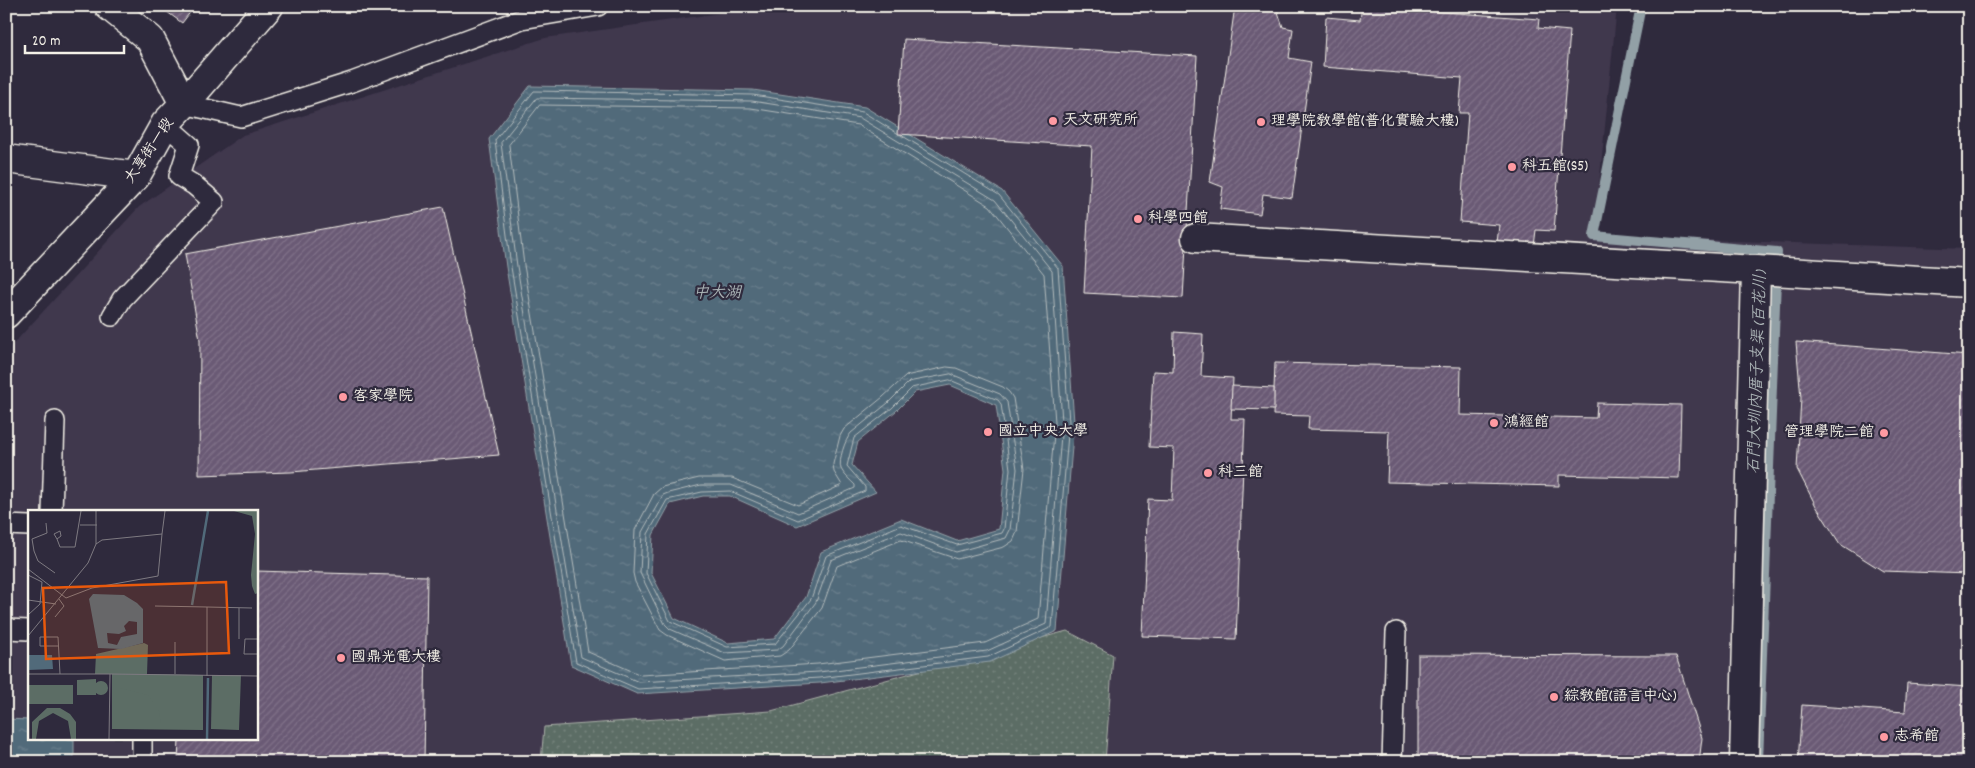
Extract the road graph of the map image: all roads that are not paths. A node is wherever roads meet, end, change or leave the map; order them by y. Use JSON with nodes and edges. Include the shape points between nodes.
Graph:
{"nodes":[{"id":1,"x":109,"y":6,"type":"edge"},
{"id":2,"x":269,"y":6,"type":"edge"},
{"id":3,"x":598,"y":6,"type":"edge"},
{"id":4,"x":184,"y":104,"type":"junction"},
{"id":5,"x":165,"y":124,"type":"junction"},
{"id":6,"x":6,"y":159,"type":"edge"},
{"id":7,"x":136,"y":176,"type":"junction"},
{"id":8,"x":1196,"y":238,"type":"dead end"},
{"id":9,"x":1756,"y":270,"type":"junction"},
{"id":10,"x":1969,"y":282,"type":"edge"},
{"id":11,"x":6,"y":314,"type":"edge"},
{"id":12,"x":112,"y":316,"type":"dead end"},
{"id":13,"x":55,"y":421,"type":"dead end"},
{"id":14,"x":52,"y":510,"type":"edge"},
{"id":15,"x":6,"y":525,"type":"edge"},
{"id":16,"x":28,"y":526,"type":"edge"},
{"id":17,"x":6,"y":629,"type":"edge"},
{"id":18,"x":28,"y":630,"type":"edge"},
{"id":19,"x":1396,"y":632,"type":"dead end"},
{"id":20,"x":142,"y":740,"type":"edge"},
{"id":21,"x":142,"y":762,"type":"edge"},
{"id":22,"x":1392,"y":762,"type":"edge"},
{"id":23,"x":1744,"y":762,"type":"edge"}],
"edges":[{"from":1,"to":4,"type":"street","via":[[150,39]]},
{"from":2,"to":4,"type":"street","name":"大享街一段"},
{"from":3,"to":4,"type":"lane","via":[[522,20],[352,82],[241,118]]},
{"from":4,"to":5,"type":"street","name":"大享街一段"},
{"from":5,"to":7,"type":"street","name":"大享街一段"},
{"from":5,"to":12,"type":"lane","via":[[188,145],[179,176],[194,184],[214,202],[122,299]]},
{"from":6,"to":7,"type":"street"},
{"from":7,"to":11,"type":"street","name":"大享街一段"},
{"from":8,"to":9,"type":"street"},
{"from":9,"to":10,"type":"street"},
{"from":9,"to":23,"type":"street"},
{"from":13,"to":14,"type":"lane"},
{"from":15,"to":16,"type":"lane"},
{"from":17,"to":18,"type":"lane"},
{"from":19,"to":22,"type":"lane"},
{"from":20,"to":21,"type":"lane"}]}
